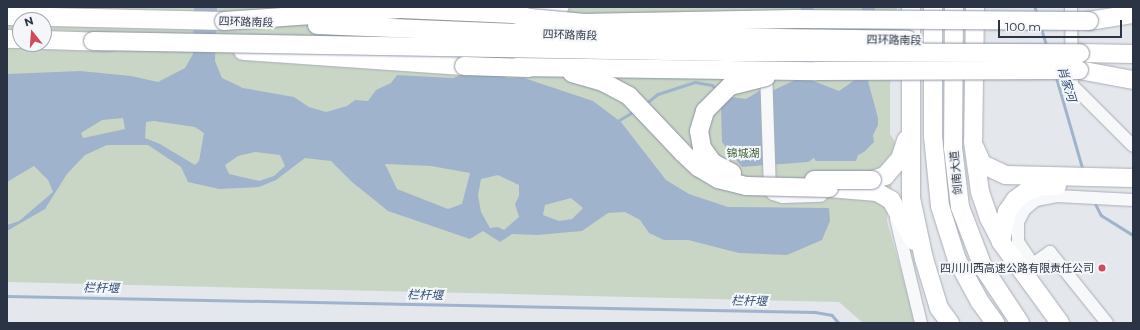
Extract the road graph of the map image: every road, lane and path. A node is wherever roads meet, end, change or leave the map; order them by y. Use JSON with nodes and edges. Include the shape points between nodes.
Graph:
{"nodes":[{"id":1,"x":560,"y":7,"type":"edge"},
{"id":2,"x":745,"y":7,"type":"edge"},
{"id":3,"x":764,"y":7,"type":"edge"},
{"id":4,"x":911,"y":7,"type":"edge"},
{"id":5,"x":933,"y":7,"type":"edge"},
{"id":6,"x":954,"y":7,"type":"edge"},
{"id":7,"x":975,"y":7,"type":"edge"},
{"id":8,"x":1071,"y":7,"type":"edge"},
{"id":9,"x":513,"y":14,"type":"junction"},
{"id":10,"x":1133,"y":14,"type":"edge"},
{"id":11,"x":7,"y":16,"type":"edge"},
{"id":12,"x":794,"y":19,"type":"junction"},
{"id":13,"x":224,"y":21,"type":"junction"},
{"id":14,"x":1089,"y":21,"type":"junction"},
{"id":15,"x":1133,"y":23,"type":"edge"},
{"id":16,"x":52,"y":40,"type":"edge"},
{"id":17,"x":93,"y":41,"type":"junction"},
{"id":18,"x":1133,"y":42,"type":"edge"},
{"id":19,"x":1133,"y":54,"type":"edge"},
{"id":20,"x":1081,"y":55,"type":"junction"},
{"id":21,"x":517,"y":67,"type":"junction"},
{"id":22,"x":1133,"y":69,"type":"edge"},
{"id":23,"x":816,"y":71,"type":"junction"},
{"id":24,"x":1133,"y":80,"type":"edge"},
{"id":25,"x":911,"y":126,"type":"junction"},
{"id":26,"x":972,"y":142,"type":"junction"},
{"id":27,"x":1133,"y":146,"type":"edge"},
{"id":28,"x":1133,"y":178,"type":"edge"},
{"id":29,"x":1133,"y":186,"type":"edge"},
{"id":30,"x":1133,"y":200,"type":"edge"},
{"id":31,"x":1001,"y":242,"type":"junction"},
{"id":32,"x":924,"y":259,"type":"junction"},
{"id":33,"x":921,"y":323,"type":"edge"},
{"id":34,"x":950,"y":323,"type":"edge"},
{"id":35,"x":995,"y":323,"type":"edge"},
{"id":36,"x":1020,"y":323,"type":"edge"},
{"id":37,"x":1060,"y":323,"type":"edge"},
{"id":38,"x":1107,"y":323,"type":"edge"}],
"edges":[{"from":1,"to":9,"type":"highway"},
{"from":2,"to":12,"type":"highway","bridge":true},
{"from":3,"to":33,"type":"street","via":[[770,191],[773,194],[864,196],[884,204],[893,212]]},
{"from":4,"to":25,"type":"highway"},
{"from":5,"to":35,"type":"highway","name":"剑南大道","via":[[933,136],[940,206],[957,260]]},
{"from":6,"to":36,"type":"highway","name":"剑南大道","via":[[953,148],[960,207],[983,267]]},
{"from":7,"to":26,"type":"highway"},
{"from":8,"to":27,"type":"street","via":[[1072,85]]},
{"from":9,"to":12,"type":"highway","bridge":true,"via":[[585,23]]},
{"from":9,"to":13,"type":"highway","bridge":true,"via":[[400,9]]},
{"from":10,"to":14,"type":"highway"},
{"from":11,"to":13,"type":"highway","name":"四环路南段"},
{"from":12,"to":14,"type":"highway","bridge":true},
{"from":13,"to":20,"type":"highway","name":"四环路南段","bridge":true},
{"from":14,"to":15,"type":"highway"},
{"from":16,"to":17,"type":"highway","name":"四环路南段"},
{"from":17,"to":20,"type":"highway","name":"四环路南段","bridge":true,"via":[[726,52]]},
{"from":17,"to":21,"type":"highway","bridge":true,"via":[[464,66]]},
{"from":18,"to":20,"type":"highway","name":"四环路南段"},
{"from":19,"to":20,"type":"highway","name":"四环路南段"},
{"from":20,"to":22,"type":"highway"},
{"from":20,"to":23,"type":"highway","bridge":true},
{"from":20,"to":24,"type":"highway"},
{"from":21,"to":23,"type":"highway","bridge":true},
{"from":21,"to":32,"type":"highway","bridge":true,"via":[[586,76],[615,87],[641,106],[698,167],[718,179],[746,186],[877,192],[892,200]]},
{"from":23,"to":25,"type":"highway","bridge":true,"via":[[757,78],[730,86],[705,111],[699,131],[702,148],[713,163],[734,174],[747,177],[872,180],[885,176],[900,159]]},
{"from":25,"to":32,"type":"highway","via":[[911,198]]},
{"from":26,"to":28,"type":"highway","via":[[982,164],[1006,175]]},
{"from":26,"to":31,"type":"highway","via":[[980,192]]},
{"from":29,"to":31,"type":"highway","via":[[1042,186],[1027,191],[1007,212]]},
{"from":30,"to":38,"type":"street","via":[[1057,196],[1036,200],[1024,210],[1018,222],[1018,242],[1033,264],[1050,252]]},
{"from":31,"to":37,"type":"highway"},
{"from":32,"to":34,"type":"highway","via":[[939,308]]}]}
